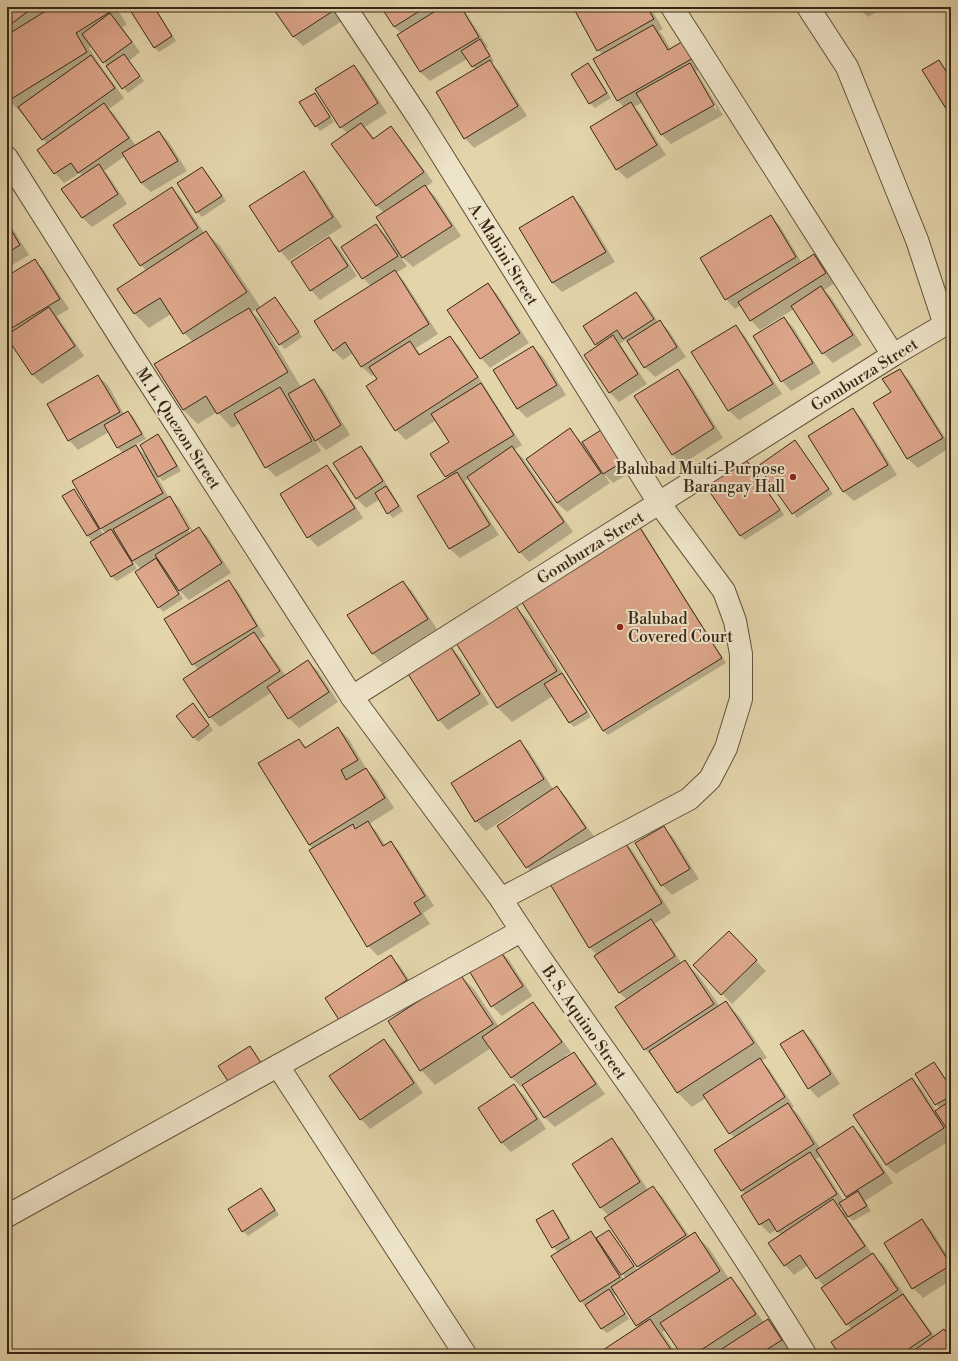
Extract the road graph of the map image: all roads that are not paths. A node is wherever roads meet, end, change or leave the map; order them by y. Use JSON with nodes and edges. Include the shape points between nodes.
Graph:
{"nodes":[{"id":1,"x":345,"y":7,"type":"edge"},
{"id":2,"x":672,"y":7,"type":"edge"},
{"id":3,"x":808,"y":7,"type":"edge"},
{"id":4,"x":7,"y":158,"type":"edge"},
{"id":5,"x":948,"y":323,"type":"edge"},
{"id":6,"x":892,"y":355,"type":"junction"},
{"id":7,"x":659,"y":503,"type":"junction"},
{"id":8,"x":352,"y":697,"type":"junction"},
{"id":9,"x":501,"y":899,"type":"junction"},
{"id":10,"x":521,"y":931,"type":"junction"},
{"id":11,"x":278,"y":1066,"type":"junction"},
{"id":12,"x":7,"y":1216,"type":"edge"},
{"id":13,"x":465,"y":1354,"type":"edge"},
{"id":14,"x":805,"y":1354,"type":"edge"}],
"edges":[{"from":1,"to":7,"type":"street","name":"A. Mabini Street","via":[[420,120]]},
{"from":2,"to":6,"type":"street"},
{"from":3,"to":5,"type":"street","via":[[847,67],[918,240]]},
{"from":4,"to":8,"type":"street","name":"M. L. Quezon Street"},
{"from":5,"to":6,"type":"street","name":"Gomburza Street"},
{"from":6,"to":7,"type":"street","name":"Gomburza Street"},
{"from":7,"to":8,"type":"street","name":"Gomburza Street"},
{"from":7,"to":9,"type":"street","name":"A. Mabini Street","via":[[724,591],[735,621],[741,654],[741,699],[726,748],[710,779],[689,799]]},
{"from":8,"to":9,"type":"street","name":"B. S. Aquino Street"},
{"from":9,"to":10,"type":"street","name":"B. S. Aquino Street"},
{"from":10,"to":11,"type":"street"},
{"from":10,"to":14,"type":"street","name":"B. S. Aquino Street","via":[[650,1116]]},
{"from":11,"to":12,"type":"street"},
{"from":11,"to":13,"type":"street"}]}
